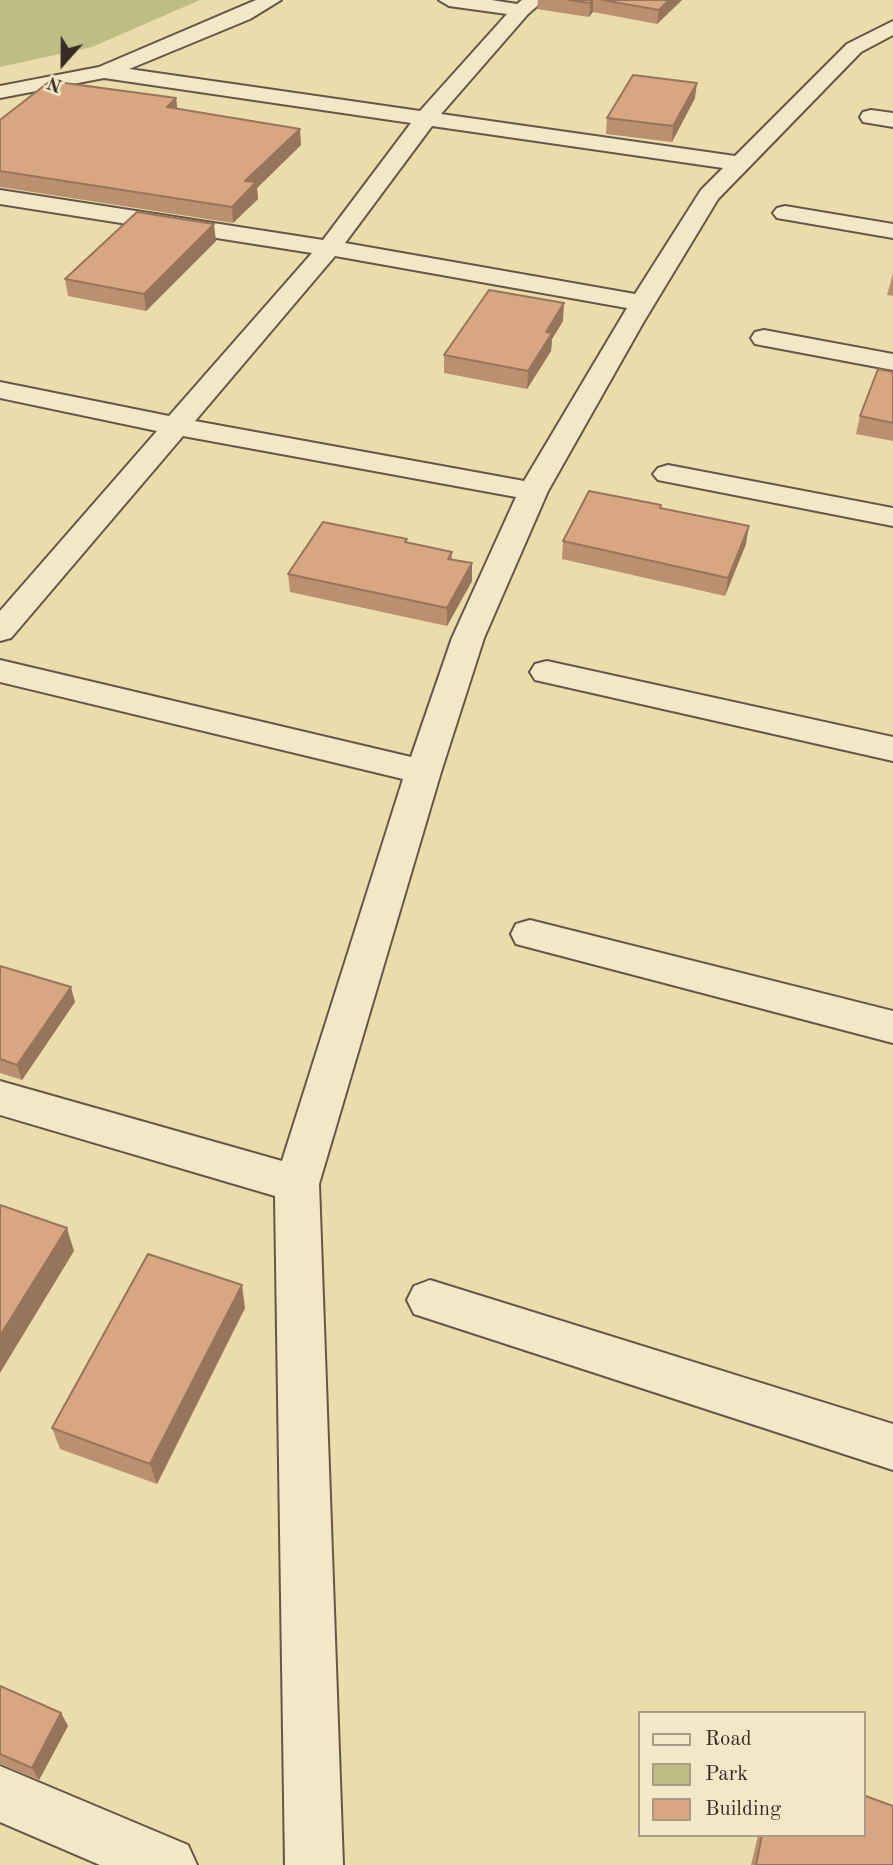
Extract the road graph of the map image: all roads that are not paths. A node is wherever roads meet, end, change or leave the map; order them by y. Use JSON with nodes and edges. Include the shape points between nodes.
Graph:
{"nodes":[{"id":1,"x":271,"y":0,"type":"edge"},
{"id":2,"x":449,"y":0,"type":"edge"},
{"id":3,"x":527,"y":5,"type":"edge"},
{"id":4,"x":893,"y":27,"type":"edge"},
{"id":5,"x":104,"y":72,"type":"junction"},
{"id":6,"x":0,"y":92,"type":"edge"},
{"id":7,"x":427,"y":117,"type":"junction"},
{"id":8,"x":871,"y":117,"type":"dead end"},
{"id":9,"x":893,"y":120,"type":"edge"},
{"id":10,"x":742,"y":164,"type":"junction"},
{"id":11,"x":0,"y":197,"type":"edge"},
{"id":12,"x":785,"y":213,"type":"dead end"},
{"id":13,"x":893,"y":231,"type":"edge"},
{"id":14,"x":329,"y":248,"type":"junction"},
{"id":15,"x":643,"y":303,"type":"junction"},
{"id":16,"x":764,"y":338,"type":"dead end"},
{"id":17,"x":893,"y":362,"type":"edge"},
{"id":18,"x":0,"y":390,"type":"edge"},
{"id":19,"x":176,"y":426,"type":"junction"},
{"id":20,"x":668,"y":474,"type":"dead end"},
{"id":21,"x":533,"y":491,"type":"junction"},
{"id":22,"x":893,"y":517,"type":"edge"},
{"id":23,"x":0,"y":631,"type":"edge"},
{"id":24,"x":0,"y":671,"type":"edge"},
{"id":25,"x":547,"y":672,"type":"dead end"},
{"id":26,"x":893,"y":749,"type":"edge"},
{"id":27,"x":423,"y":772,"type":"junction"},
{"id":28,"x":530,"y":934,"type":"dead end"},
{"id":29,"x":893,"y":1027,"type":"edge"},
{"id":30,"x":0,"y":1098,"type":"edge"},
{"id":31,"x":297,"y":1184,"type":"junction"},
{"id":32,"x":430,"y":1300,"type":"dead end"},
{"id":33,"x":893,"y":1447,"type":"edge"},
{"id":34,"x":0,"y":1794,"type":"edge"},
{"id":35,"x":169,"y":1865,"type":"edge"},
{"id":36,"x":314,"y":1865,"type":"edge"}],
"edges":[{"from":1,"to":5,"type":"street"},
{"from":2,"to":3,"type":"street"},
{"from":3,"to":7,"type":"street"},
{"from":4,"to":10,"type":"street","via":[[854,48]]},
{"from":5,"to":6,"type":"street"},
{"from":5,"to":7,"type":"street"},
{"from":7,"to":10,"type":"street"},
{"from":7,"to":14,"type":"street"},
{"from":8,"to":9,"type":"street"},
{"from":10,"to":15,"type":"street","via":[[709,195]]},
{"from":11,"to":14,"type":"street"},
{"from":12,"to":13,"type":"street"},
{"from":14,"to":15,"type":"street"},
{"from":14,"to":19,"type":"street"},
{"from":15,"to":21,"type":"street"},
{"from":16,"to":17,"type":"street"},
{"from":18,"to":19,"type":"street"},
{"from":19,"to":21,"type":"street"},
{"from":19,"to":23,"type":"street"},
{"from":20,"to":22,"type":"street"},
{"from":21,"to":27,"type":"street","via":[[468,638]]},
{"from":24,"to":27,"type":"street"},
{"from":25,"to":26,"type":"street"},
{"from":27,"to":31,"type":"street"},
{"from":28,"to":29,"type":"street"},
{"from":30,"to":31,"type":"street"},
{"from":31,"to":36,"type":"street"},
{"from":32,"to":33,"type":"street"},
{"from":34,"to":35,"type":"street"}]}
